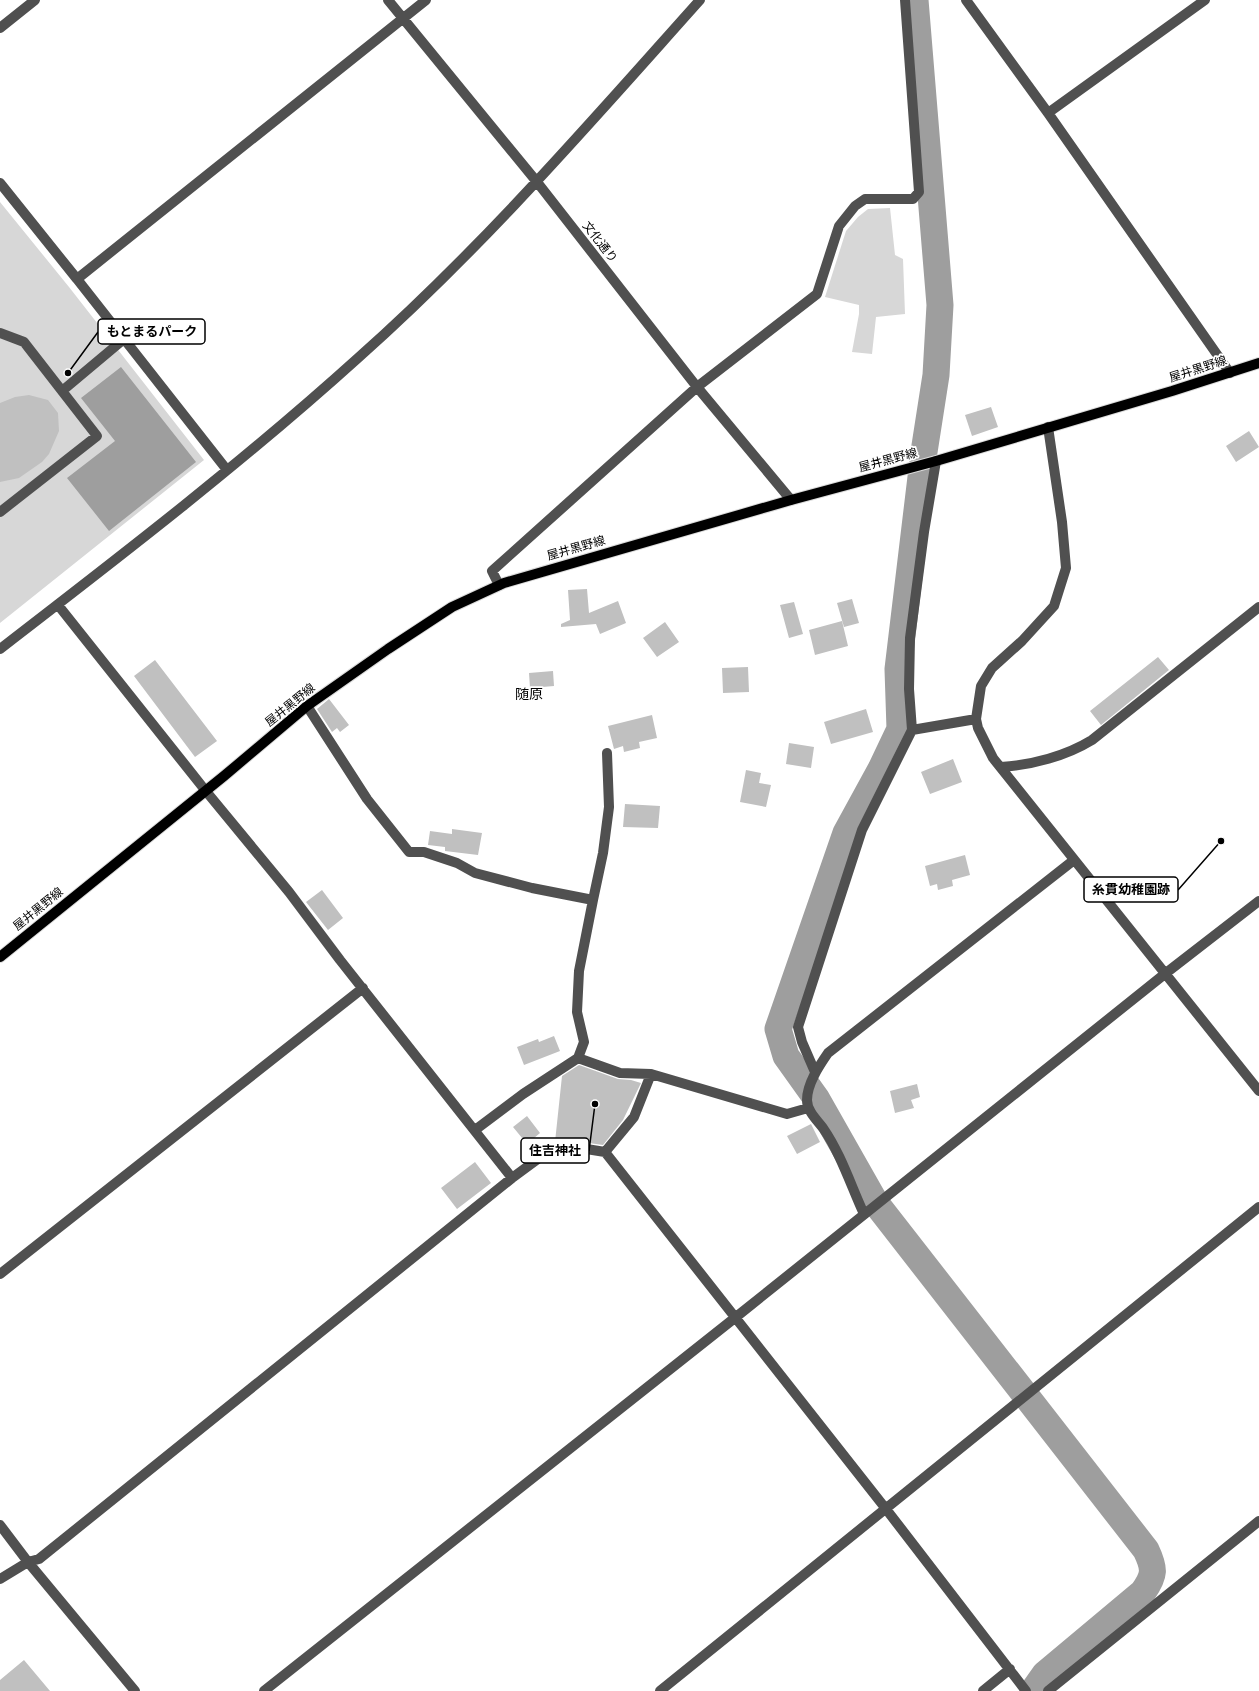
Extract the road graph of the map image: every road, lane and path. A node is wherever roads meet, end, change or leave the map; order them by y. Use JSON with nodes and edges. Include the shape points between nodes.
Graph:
{"nodes":[{"id":1,"x":35,"y":0,"type":"edge"},
{"id":2,"x":388,"y":0,"type":"edge"},
{"id":3,"x":426,"y":0,"type":"edge"},
{"id":4,"x":700,"y":0,"type":"edge"},
{"id":5,"x":905,"y":0,"type":"edge"},
{"id":6,"x":966,"y":0,"type":"edge"},
{"id":7,"x":1205,"y":0,"type":"edge"},
{"id":8,"x":403,"y":19,"type":"junction"},
{"id":9,"x":0,"y":28,"type":"edge"},
{"id":10,"x":1048,"y":113,"type":"junction"},
{"id":11,"x":537,"y":182,"type":"junction"},
{"id":12,"x":0,"y":183,"type":"edge"},
{"id":13,"x":77,"y":279,"type":"junction"},
{"id":14,"x":0,"y":333,"type":"edge"},
{"id":15,"x":124,"y":339,"type":"junction"},
{"id":16,"x":1259,"y":363,"type":"edge"},
{"id":17,"x":1230,"y":373,"type":"junction"},
{"id":18,"x":697,"y":387,"type":"junction"},
{"id":19,"x":62,"y":390,"type":"junction"},
{"id":20,"x":1048,"y":427,"type":"junction"},
{"id":21,"x":936,"y":461,"type":"junction"},
{"id":22,"x":227,"y":470,"type":"junction"},
{"id":23,"x":791,"y":500,"type":"junction"},
{"id":24,"x":0,"y":512,"type":"edge"},
{"id":25,"x":499,"y":585,"type":"junction"},
{"id":26,"x":58,"y":605,"type":"junction"},
{"id":27,"x":1259,"y":607,"type":"edge"},
{"id":28,"x":0,"y":650,"type":"edge"},
{"id":29,"x":307,"y":706,"type":"junction"},
{"id":30,"x":976,"y":719,"type":"junction"},
{"id":31,"x":912,"y":730,"type":"junction"},
{"id":32,"x":607,"y":753,"type":"dead end"},
{"id":33,"x":1001,"y":767,"type":"junction"},
{"id":34,"x":205,"y":790,"type":"junction"},
{"id":35,"x":1074,"y":860,"type":"junction"},
{"id":36,"x":593,"y":900,"type":"junction"},
{"id":37,"x":1259,"y":901,"type":"edge"},
{"id":38,"x":0,"y":957,"type":"edge"},
{"id":39,"x":1166,"y":973,"type":"junction"},
{"id":40,"x":363,"y":988,"type":"junction"},
{"id":41,"x":578,"y":1058,"type":"junction"},
{"id":42,"x":815,"y":1072,"type":"junction"},
{"id":43,"x":651,"y":1074,"type":"junction"},
{"id":44,"x":1259,"y":1091,"type":"edge"},
{"id":45,"x":808,"y":1108,"type":"junction"},
{"id":46,"x":475,"y":1130,"type":"junction"},
{"id":47,"x":605,"y":1152,"type":"junction"},
{"id":48,"x":512,"y":1178,"type":"junction"},
{"id":49,"x":1259,"y":1208,"type":"edge"},
{"id":50,"x":864,"y":1214,"type":"junction"},
{"id":51,"x":0,"y":1274,"type":"edge"},
{"id":52,"x":736,"y":1317,"type":"junction"},
{"id":53,"x":886,"y":1509,"type":"junction"},
{"id":54,"x":1259,"y":1521,"type":"edge"},
{"id":55,"x":0,"y":1526,"type":"edge"},
{"id":56,"x":28,"y":1562,"type":"junction"},
{"id":57,"x":0,"y":1579,"type":"edge"},
{"id":58,"x":1010,"y":1669,"type":"junction"},
{"id":59,"x":135,"y":1691,"type":"edge"},
{"id":60,"x":264,"y":1691,"type":"edge"},
{"id":61,"x":660,"y":1691,"type":"edge"},
{"id":62,"x":983,"y":1691,"type":"edge"},
{"id":63,"x":1026,"y":1691,"type":"edge"},
{"id":64,"x":1048,"y":1691,"type":"edge"}],
"edges":[{"from":1,"to":9,"type":"street"},
{"from":2,"to":8,"type":"street","name":"文化通り"},
{"from":3,"to":8,"type":"street"},
{"from":4,"to":11,"type":"street"},
{"from":5,"to":18,"type":"street","via":[[919,192],[913,199],[865,199],[855,206],[839,226],[817,294]]},
{"from":6,"to":10,"type":"street"},
{"from":7,"to":10,"type":"street"},
{"from":8,"to":11,"type":"street","name":"文化通り"},
{"from":8,"to":13,"type":"street"},
{"from":10,"to":17,"type":"street"},
{"from":11,"to":18,"type":"street","name":"文化通り"},
{"from":11,"to":22,"type":"street","via":[[453,268],[359,358]]},
{"from":12,"to":13,"type":"street"},
{"from":13,"to":15,"type":"street"},
{"from":14,"to":19,"type":"street","via":[[24,342]]},
{"from":15,"to":19,"type":"street"},
{"from":15,"to":22,"type":"street"},
{"from":16,"to":17,"type":"main road","name":"屋井黒野線"},
{"from":17,"to":20,"type":"main road","name":"屋井黒野線"},
{"from":18,"to":23,"type":"street","name":"文化通り"},
{"from":18,"to":25,"type":"street","via":[[492,571]]},
{"from":19,"to":24,"type":"street","via":[[97,436]]},
{"from":20,"to":21,"type":"main road","name":"屋井黒野線"},
{"from":20,"to":30,"type":"street","via":[[1066,568],[1054,606],[1022,641],[992,668],[981,686]]},
{"from":21,"to":23,"type":"main road","name":"屋井黒野線"},
{"from":21,"to":31,"type":"street","via":[[910,638],[909,690]]},
{"from":22,"to":26,"type":"street"},
{"from":23,"to":25,"type":"main road","name":"屋井黒野線"},
{"from":25,"to":29,"type":"main road","name":"屋井黒野線","via":[[452,607]]},
{"from":26,"to":28,"type":"street"},
{"from":26,"to":34,"type":"street"},
{"from":27,"to":33,"type":"street","via":[[1092,740],[1074,750],[1018,766]]},
{"from":29,"to":34,"type":"main road","name":"屋井黒野線"},
{"from":29,"to":36,"type":"street","via":[[367,799],[409,852],[424,852],[457,863],[475,873]]},
{"from":30,"to":31,"type":"street"},
{"from":30,"to":33,"type":"street","via":[[993,758]]},
{"from":31,"to":42,"type":"street","via":[[862,830],[798,1027]]},
{"from":32,"to":36,"type":"street","via":[[609,806]]},
{"from":33,"to":35,"type":"street"},
{"from":34,"to":38,"type":"main road","name":"屋井黒野線"},
{"from":34,"to":40,"type":"street","via":[[289,892]]},
{"from":35,"to":39,"type":"street"},
{"from":35,"to":42,"type":"street","via":[[828,1053]]},
{"from":36,"to":41,"type":"street","via":[[580,971],[577,1012],[584,1042]]},
{"from":37,"to":39,"type":"street"},
{"from":39,"to":44,"type":"street"},
{"from":39,"to":50,"type":"street"},
{"from":40,"to":46,"type":"street"},
{"from":40,"to":51,"type":"street"},
{"from":41,"to":43,"type":"street","via":[[620,1073]]},
{"from":41,"to":46,"type":"street","via":[[523,1094]]},
{"from":42,"to":45,"type":"street","via":[[807,1098]]},
{"from":43,"to":45,"type":"street","via":[[788,1114]]},
{"from":43,"to":47,"type":"street","via":[[634,1117]]},
{"from":45,"to":50,"type":"street","via":[[824,1130]]},
{"from":46,"to":48,"type":"street"},
{"from":47,"to":48,"type":"street","via":[[574,1147],[550,1150]]},
{"from":47,"to":52,"type":"street"},
{"from":48,"to":56,"type":"street","via":[[39,1559]]},
{"from":49,"to":53,"type":"street"},
{"from":50,"to":52,"type":"street"},
{"from":52,"to":53,"type":"street"},
{"from":52,"to":60,"type":"street"},
{"from":53,"to":58,"type":"street"},
{"from":53,"to":61,"type":"street"},
{"from":54,"to":64,"type":"street"},
{"from":55,"to":56,"type":"street"},
{"from":56,"to":57,"type":"street"},
{"from":56,"to":59,"type":"street"},
{"from":58,"to":62,"type":"street"},
{"from":58,"to":63,"type":"street"}]}
